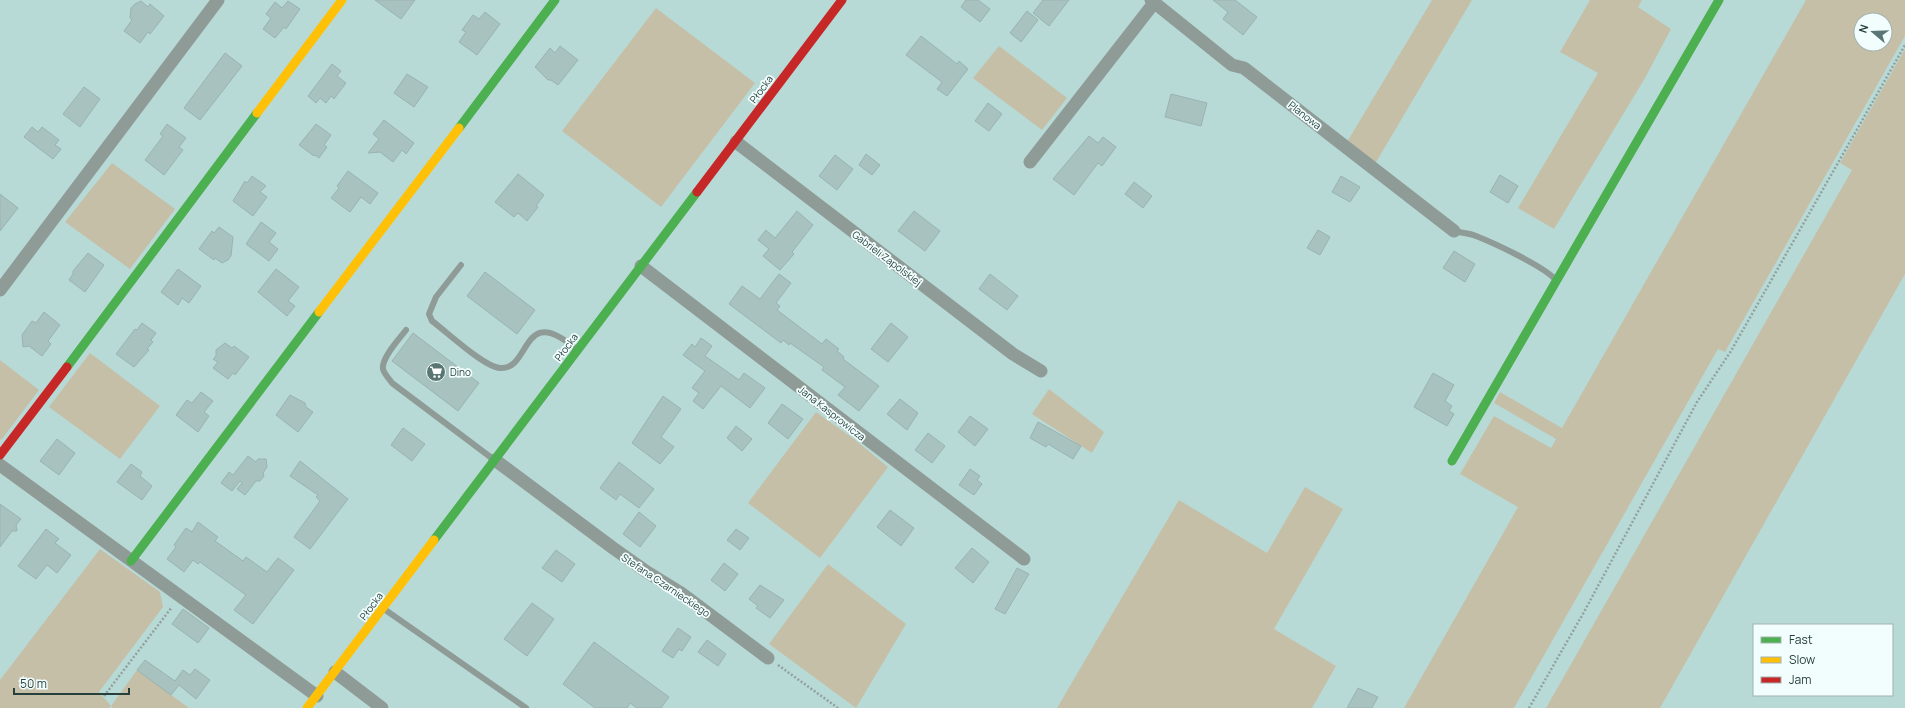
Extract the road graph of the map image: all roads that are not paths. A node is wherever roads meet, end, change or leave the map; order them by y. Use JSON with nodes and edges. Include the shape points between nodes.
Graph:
{"nodes":[{"id":1,"x":218,"y":0,"type":"edge"},
{"id":2,"x":342,"y":0,"type":"edge"},
{"id":3,"x":555,"y":0,"type":"edge"},
{"id":4,"x":842,"y":0,"type":"edge"},
{"id":5,"x":1719,"y":0,"type":"edge"},
{"id":6,"x":1152,"y":1,"type":"edge"},
{"id":7,"x":736,"y":142,"type":"junction"},
{"id":8,"x":1030,"y":162,"type":"dead end"},
{"id":9,"x":1454,"y":231,"type":"joint"},
{"id":10,"x":461,"y":265,"type":"dead end"},
{"id":11,"x":641,"y":266,"type":"junction"},
{"id":12,"x":1557,"y":282,"type":"junction"},
{"id":13,"x":0,"y":290,"type":"edge"},
{"id":14,"x":406,"y":330,"type":"dead end"},
{"id":15,"x":578,"y":350,"type":"junction"},
{"id":16,"x":1041,"y":371,"type":"dead end"},
{"id":17,"x":0,"y":455,"type":"edge"},
{"id":18,"x":495,"y":460,"type":"junction"},
{"id":19,"x":1452,"y":461,"type":"dead end"},
{"id":20,"x":0,"y":465,"type":"edge"},
{"id":21,"x":1024,"y":560,"type":"dead end"},
{"id":22,"x":131,"y":561,"type":"junction"},
{"id":23,"x":383,"y":608,"type":"junction"},
{"id":24,"x":768,"y":658,"type":"road end"},
{"id":25,"x":335,"y":672,"type":"junction"},
{"id":26,"x":317,"y":696,"type":"junction"},
{"id":27,"x":307,"y":708,"type":"edge"},
{"id":28,"x":382,"y":708,"type":"edge"},
{"id":29,"x":526,"y":708,"type":"edge"}],
"edges":[{"from":1,"to":13,"type":"street"},
{"from":2,"to":17,"type":"street"},
{"from":3,"to":22,"type":"street"},
{"from":4,"to":7,"type":"street","name":"Płocka"},
{"from":5,"to":12,"type":"street"},
{"from":6,"to":8,"type":"street","name":"Planowa"},
{"from":6,"to":9,"type":"street","name":"Planowa","via":[[1232,65],[1244,68]]},
{"from":7,"to":11,"type":"street","name":"Płocka"},
{"from":7,"to":16,"type":"street","name":"Gabrieli Zapolskiej","via":[[1013,354]]},
{"from":9,"to":12,"type":"lane","via":[[1475,235],[1498,246],[1544,270]]},
{"from":10,"to":15,"type":"lane","via":[[436,297],[429,314],[432,321],[486,363],[506,368],[535,336],[543,331],[549,331]]},
{"from":11,"to":15,"type":"street","name":"Płocka"},
{"from":11,"to":21,"type":"street","name":"Jana Kasprowicza"},
{"from":12,"to":19,"type":"street"},
{"from":14,"to":18,"type":"lane","via":[[384,361],[386,375]]},
{"from":15,"to":18,"type":"street","name":"Płocka"},
{"from":18,"to":23,"type":"street","name":"Płocka"},
{"from":18,"to":24,"type":"street","name":"Stefana Czarnieckiego"},
{"from":20,"to":22,"type":"street"},
{"from":22,"to":26,"type":"street"},
{"from":23,"to":25,"type":"street","name":"Płocka"},
{"from":23,"to":29,"type":"lane"},
{"from":25,"to":26,"type":"street","name":"Płocka"},
{"from":25,"to":28,"type":"street"},
{"from":26,"to":27,"type":"street","name":"Płocka"}]}
